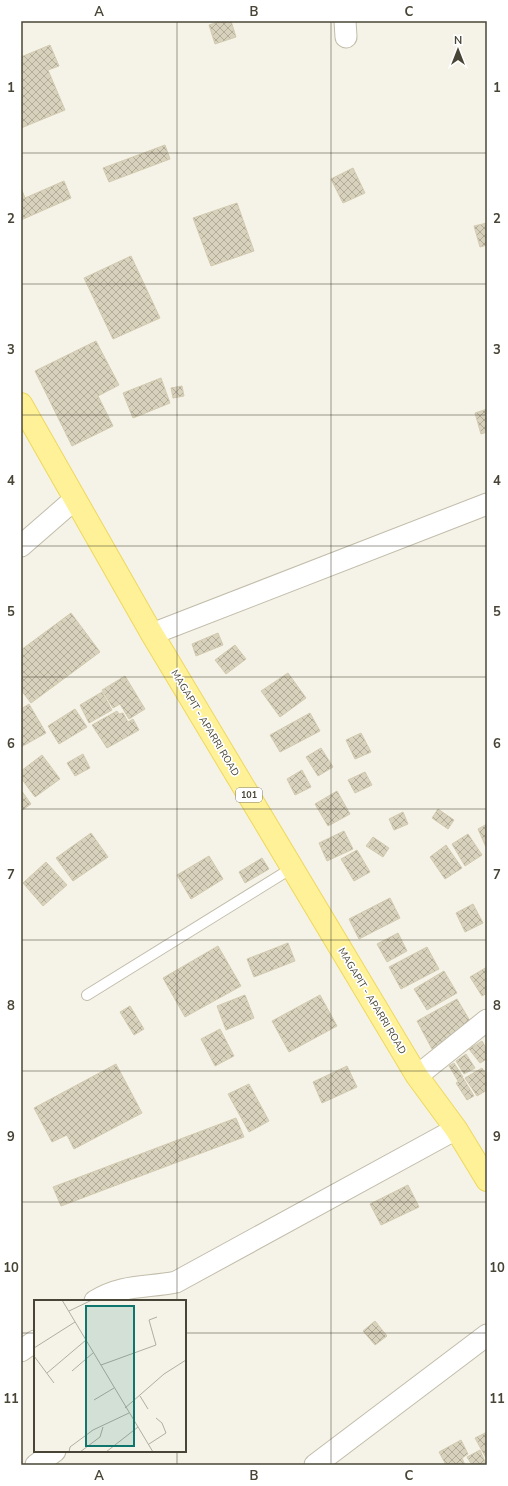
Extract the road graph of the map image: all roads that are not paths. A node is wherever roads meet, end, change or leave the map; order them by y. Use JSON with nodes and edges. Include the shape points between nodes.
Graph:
{"nodes":[{"id":1,"x":21,"y":404,"type":"edge"},
{"id":2,"x":76,"y":499,"type":"junction"},
{"id":3,"x":487,"y":504,"type":"edge"},
{"id":4,"x":21,"y":546,"type":"edge"},
{"id":5,"x":152,"y":634,"type":"junction"},
{"id":6,"x":292,"y":868,"type":"junction"},
{"id":7,"x":87,"y":995,"type":"dead end"},
{"id":8,"x":487,"y":1020,"type":"edge"},
{"id":9,"x":417,"y":1076,"type":"junction"},
{"id":10,"x":456,"y":1129,"type":"junction"},
{"id":11,"x":487,"y":1180,"type":"edge"},
{"id":12,"x":175,"y":1291,"type":"edge"},
{"id":13,"x":97,"y":1300,"type":"edge"},
{"id":14,"x":487,"y":1335,"type":"edge"},
{"id":15,"x":34,"y":1342,"type":"edge"},
{"id":16,"x":21,"y":1351,"type":"edge"},
{"id":17,"x":54,"y":1452,"type":"edge"},
{"id":18,"x":36,"y":1465,"type":"edge"},
{"id":19,"x":315,"y":1465,"type":"edge"}],
"edges":[{"from":1,"to":2,"type":"main road","name":"MAGAPIT - APARRI ROAD","number":"101"},
{"from":2,"to":4,"type":"street"},
{"from":2,"to":5,"type":"main road","name":"MAGAPIT - APARRI ROAD","number":"101"},
{"from":3,"to":5,"type":"street"},
{"from":5,"to":6,"type":"main road","name":"MAGAPIT - APARRI ROAD","number":"101"},
{"from":6,"to":7,"type":"lane"},
{"from":6,"to":9,"type":"main road","name":"MAGAPIT - APARRI ROAD","number":"101"},
{"from":8,"to":9,"type":"street"},
{"from":9,"to":10,"type":"main road","name":"MAGAPIT - APARRI ROAD","number":"101"},
{"from":10,"to":11,"type":"main road","name":"MAGAPIT - APARRI ROAD","number":"101"},
{"from":10,"to":12,"type":"street"},
{"from":12,"to":13,"type":"street","via":[[161,1285],[125,1288]]},
{"from":14,"to":19,"type":"street"},
{"from":15,"to":16,"type":"street"},
{"from":17,"to":18,"type":"street"}]}
